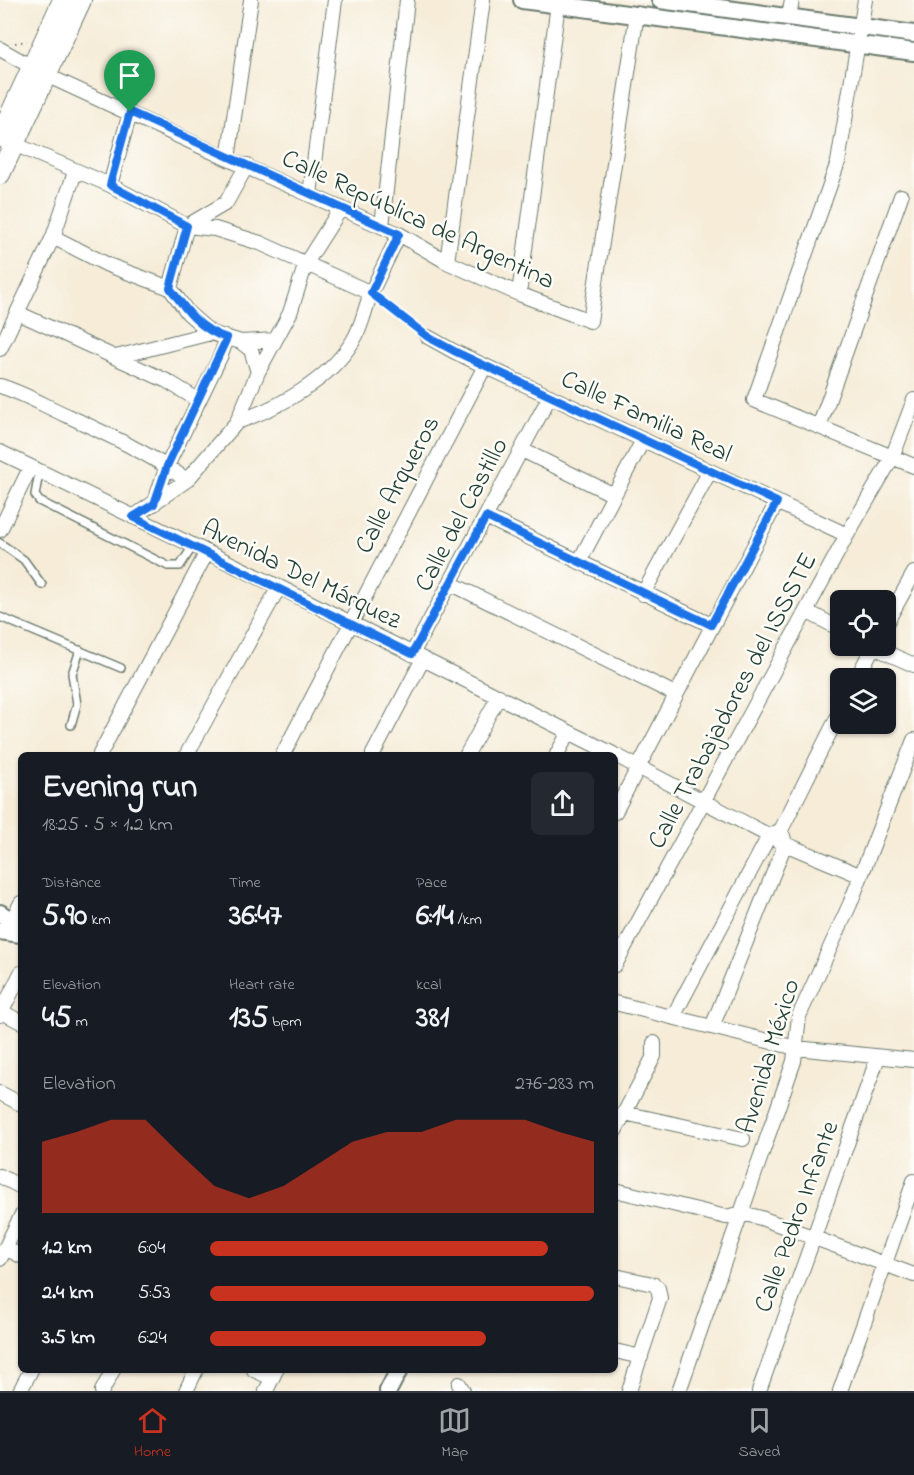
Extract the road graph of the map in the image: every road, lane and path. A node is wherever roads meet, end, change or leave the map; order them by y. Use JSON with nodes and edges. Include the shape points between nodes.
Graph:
{"nodes":[{"id":1,"x":63,"y":0,"type":"edge"},
{"id":2,"x":81,"y":0,"type":"edge"},
{"id":3,"x":250,"y":0,"type":"edge"},
{"id":4,"x":335,"y":0,"type":"edge"},
{"id":5,"x":407,"y":0,"type":"edge"},
{"id":6,"x":483,"y":0,"type":"edge"},
{"id":7,"x":522,"y":0,"type":"edge"},
{"id":8,"x":660,"y":0,"type":"edge"},
{"id":9,"x":865,"y":0,"type":"edge"},
{"id":10,"x":710,"y":3,"type":"edge"},
{"id":11,"x":558,"y":4,"type":"junction"},
{"id":12,"x":790,"y":8,"type":"edge"},
{"id":13,"x":637,"y":14,"type":"junction"},
{"id":14,"x":861,"y":26,"type":"junction"},
{"id":15,"x":914,"y":34,"type":"edge"},
{"id":16,"x":47,"y":37,"type":"junction"},
{"id":17,"x":858,"y":44,"type":"junction"},
{"id":18,"x":5,"y":47,"type":"edge"},
{"id":19,"x":914,"y":52,"type":"edge"},
{"id":20,"x":40,"y":71,"type":"junction"},
{"id":21,"x":130,"y":112,"type":"junction"},
{"id":22,"x":5,"y":140,"type":"edge"},
{"id":23,"x":228,"y":159,"type":"junction"},
{"id":24,"x":247,"y":165,"type":"junction"},
{"id":25,"x":75,"y":172,"type":"junction"},
{"id":26,"x":0,"y":174,"type":"edge"},
{"id":27,"x":110,"y":185,"type":"junction"},
{"id":28,"x":310,"y":194,"type":"junction"},
{"id":29,"x":902,"y":196,"type":"dead end"},
{"id":30,"x":341,"y":208,"type":"junction"},
{"id":31,"x":187,"y":226,"type":"junction"},
{"id":32,"x":382,"y":226,"type":"junction"},
{"id":33,"x":399,"y":234,"type":"junction"},
{"id":34,"x":53,"y":237,"type":"junction"},
{"id":35,"x":447,"y":262,"type":"junction"},
{"id":36,"x":306,"y":263,"type":"junction"},
{"id":37,"x":170,"y":288,"type":"junction"},
{"id":38,"x":371,"y":293,"type":"junction"},
{"id":39,"x":519,"y":294,"type":"junction"},
{"id":40,"x":18,"y":312,"type":"junction"},
{"id":41,"x":211,"y":333,"type":"junction"},
{"id":42,"x":428,"y":337,"type":"joint"},
{"id":43,"x":227,"y":338,"type":"junction"},
{"id":44,"x":275,"y":340,"type":"junction"},
{"id":45,"x":241,"y":342,"type":"junction"},
{"id":46,"x":0,"y":349,"type":"edge"},
{"id":47,"x":116,"y":357,"type":"junction"},
{"id":48,"x":485,"y":366,"type":"junction"},
{"id":49,"x":258,"y":372,"type":"junction"},
{"id":50,"x":0,"y":386,"type":"edge"},
{"id":51,"x":550,"y":396,"type":"junction"},
{"id":52,"x":198,"y":400,"type":"junction"},
{"id":53,"x":914,"y":400,"type":"edge"},
{"id":54,"x":237,"y":422,"type":"junction"},
{"id":55,"x":819,"y":428,"type":"junction"},
{"id":56,"x":643,"y":440,"type":"junction"},
{"id":57,"x":522,"y":450,"type":"junction"},
{"id":58,"x":0,"y":452,"type":"edge"},
{"id":59,"x":892,"y":459,"type":"junction"},
{"id":60,"x":167,"y":466,"type":"junction"},
{"id":61,"x":914,"y":466,"type":"edge"},
{"id":62,"x":35,"y":471,"type":"junction"},
{"id":63,"x":710,"y":471,"type":"junction"},
{"id":64,"x":187,"y":480,"type":"junction"},
{"id":65,"x":614,"y":495,"type":"junction"},
{"id":66,"x":777,"y":502,"type":"junction"},
{"id":67,"x":154,"y":504,"type":"junction"},
{"id":68,"x":133,"y":517,"type":"junction"},
{"id":69,"x":486,"y":517,"type":"junction"},
{"id":70,"x":0,"y":530,"type":"edge"},
{"id":71,"x":847,"y":535,"type":"junction"},
{"id":72,"x":0,"y":543,"type":"edge"},
{"id":73,"x":193,"y":546,"type":"junction"},
{"id":74,"x":207,"y":552,"type":"junction"},
{"id":75,"x":579,"y":562,"type":"junction"},
{"id":76,"x":914,"y":573,"type":"edge"},
{"id":77,"x":450,"y":583,"type":"junction"},
{"id":78,"x":42,"y":585,"type":"dead end"},
{"id":79,"x":279,"y":587,"type":"junction"},
{"id":80,"x":643,"y":594,"type":"junction"},
{"id":81,"x":896,"y":605,"type":"edge"},
{"id":82,"x":806,"y":611,"type":"junction"},
{"id":83,"x":0,"y":617,"type":"edge"},
{"id":84,"x":350,"y":623,"type":"junction"},
{"id":85,"x":830,"y":624,"type":"edge"},
{"id":86,"x":711,"y":625,"type":"junction"},
{"id":87,"x":80,"y":650,"type":"junction"},
{"id":88,"x":418,"y":656,"type":"junction"},
{"id":89,"x":894,"y":656,"type":"edge"},
{"id":90,"x":914,"y":665,"type":"edge"},
{"id":91,"x":121,"y":668,"type":"dead end"},
{"id":92,"x":675,"y":694,"type":"junction"},
{"id":93,"x":499,"y":696,"type":"junction"},
{"id":94,"x":71,"y":725,"type":"dead end"},
{"id":95,"x":830,"y":731,"type":"edge"},
{"id":96,"x":569,"y":732,"type":"junction"},
{"id":97,"x":914,"y":740,"type":"edge"},
{"id":98,"x":101,"y":752,"type":"edge"},
{"id":99,"x":189,"y":752,"type":"edge"},
{"id":100,"x":284,"y":752,"type":"edge"},
{"id":101,"x":373,"y":752,"type":"edge"},
{"id":102,"x":467,"y":752,"type":"edge"},
{"id":103,"x":558,"y":752,"type":"edge"},
{"id":104,"x":608,"y":752,"type":"edge"},
{"id":105,"x":618,"y":757,"type":"edge"},
{"id":106,"x":639,"y":768,"type":"junction"},
{"id":107,"x":908,"y":773,"type":"edge"},
{"id":108,"x":705,"y":801,"type":"junction"},
{"id":109,"x":618,"y":806,"type":"edge"},
{"id":110,"x":775,"y":833,"type":"junction"},
{"id":111,"x":785,"y":844,"type":"junction"},
{"id":112,"x":859,"y":875,"type":"junction"},
{"id":113,"x":18,"y":909,"type":"edge"},
{"id":114,"x":10,"y":926,"type":"edge"},
{"id":115,"x":618,"y":960,"type":"edge"},
{"id":116,"x":18,"y":979,"type":"edge"},
{"id":117,"x":618,"y":1004,"type":"edge"},
{"id":118,"x":1,"y":1014,"type":"edge"},
{"id":119,"x":673,"y":1017,"type":"junction"},
{"id":120,"x":18,"y":1021,"type":"edge"},
{"id":121,"x":712,"y":1027,"type":"junction"},
{"id":122,"x":654,"y":1043,"type":"dead end"},
{"id":123,"x":796,"y":1048,"type":"junction"},
{"id":124,"x":878,"y":1057,"type":"junction"},
{"id":125,"x":914,"y":1060,"type":"edge"},
{"id":126,"x":0,"y":1093,"type":"edge"},
{"id":127,"x":18,"y":1102,"type":"edge"},
{"id":128,"x":624,"y":1113,"type":"junction"},
{"id":129,"x":618,"y":1125,"type":"edge"},
{"id":130,"x":743,"y":1139,"type":"dead end"},
{"id":131,"x":0,"y":1176,"type":"edge"},
{"id":132,"x":914,"y":1180,"type":"edge"},
{"id":133,"x":18,"y":1185,"type":"edge"},
{"id":134,"x":618,"y":1191,"type":"edge"},
{"id":135,"x":742,"y":1213,"type":"junction"},
{"id":136,"x":18,"y":1222,"type":"edge"},
{"id":137,"x":812,"y":1237,"type":"junction"},
{"id":138,"x":3,"y":1254,"type":"edge"},
{"id":139,"x":18,"y":1256,"type":"edge"},
{"id":140,"x":884,"y":1264,"type":"junction"},
{"id":141,"x":914,"y":1275,"type":"edge"},
{"id":142,"x":618,"y":1277,"type":"edge"},
{"id":143,"x":618,"y":1352,"type":"edge"},
{"id":144,"x":641,"y":1357,"type":"junction"},
{"id":145,"x":29,"y":1373,"type":"edge"},
{"id":146,"x":111,"y":1373,"type":"edge"},
{"id":147,"x":195,"y":1373,"type":"edge"},
{"id":148,"x":395,"y":1373,"type":"edge"},
{"id":149,"x":274,"y":1374,"type":"edge"},
{"id":150,"x":20,"y":1391,"type":"edge"},
{"id":151,"x":102,"y":1391,"type":"edge"},
{"id":152,"x":186,"y":1391,"type":"edge"},
{"id":153,"x":266,"y":1391,"type":"edge"},
{"id":154,"x":388,"y":1391,"type":"edge"},
{"id":155,"x":629,"y":1391,"type":"edge"},
{"id":156,"x":679,"y":1391,"type":"edge"},
{"id":157,"x":759,"y":1391,"type":"edge"},
{"id":158,"x":840,"y":1391,"type":"edge"}],
"edges":[{"from":1,"to":16,"type":"main road"},
{"from":2,"to":20,"type":"main road"},
{"from":3,"to":23,"type":"street"},
{"from":4,"to":28,"type":"street"},
{"from":5,"to":32,"type":"street"},
{"from":6,"to":35,"type":"street"},
{"from":7,"to":11,"type":"street"},
{"from":8,"to":10,"type":"street"},
{"from":9,"to":14,"type":"street"},
{"from":10,"to":12,"type":"street"},
{"from":11,"to":13,"type":"street"},
{"from":11,"to":39,"type":"street"},
{"from":12,"to":14,"type":"street"},
{"from":13,"to":17,"type":"street"},
{"from":13,"to":39,"type":"street","name":"Calle República de Argentina","via":[[590,321]]},
{"from":14,"to":15,"type":"street"},
{"from":14,"to":17,"type":"street"},
{"from":16,"to":18,"type":"path"},
{"from":16,"to":20,"type":"main road"},
{"from":17,"to":19,"type":"street"},
{"from":17,"to":55,"type":"street","via":[[838,162],[754,400]]},
{"from":18,"to":20,"type":"street","name":"Calle República de Argentina"},
{"from":20,"to":21,"type":"street","name":"Calle República de Argentina"},
{"from":20,"to":22,"type":"main road"},
{"from":21,"to":23,"type":"street","name":"Calle República de Argentina"},
{"from":21,"to":27,"type":"street"},
{"from":22,"to":25,"type":"street"},
{"from":22,"to":26,"type":"main road"},
{"from":23,"to":24,"type":"street","name":"Calle República de Argentina"},
{"from":24,"to":28,"type":"street","name":"Calle República de Argentina"},
{"from":24,"to":31,"type":"street","via":[[226,204]]},
{"from":25,"to":27,"type":"street"},
{"from":25,"to":34,"type":"street"},
{"from":27,"to":31,"type":"street"},
{"from":28,"to":30,"type":"street","name":"Calle República de Argentina"},
{"from":29,"to":55,"type":"street"},
{"from":30,"to":32,"type":"street","name":"Calle República de Argentina"},
{"from":30,"to":36,"type":"street"},
{"from":31,"to":36,"type":"street","via":[[215,229],[261,243]]},
{"from":31,"to":37,"type":"street"},
{"from":32,"to":33,"type":"street","name":"Calle República de Argentina"},
{"from":33,"to":35,"type":"street","name":"Calle República de Argentina"},
{"from":33,"to":38,"type":"street"},
{"from":34,"to":37,"type":"street","via":[[108,265]]},
{"from":34,"to":40,"type":"street"},
{"from":35,"to":39,"type":"street","name":"Calle República de Argentina"},
{"from":36,"to":38,"type":"street"},
{"from":36,"to":44,"type":"street","via":[[290,312]]},
{"from":37,"to":41,"type":"street","via":[[188,313]]},
{"from":38,"to":42,"type":"path"},
{"from":38,"to":54,"type":"street","via":[[353,340],[332,365],[301,392]]},
{"from":40,"to":46,"type":"street"},
{"from":40,"to":47,"type":"street"},
{"from":41,"to":43,"type":"street"},
{"from":41,"to":47,"type":"street"},
{"from":42,"to":48,"type":"street","name":"Calle Familia Real"},
{"from":43,"to":45,"type":"street"},
{"from":43,"to":52,"type":"street"},
{"from":44,"to":45,"type":"street"},
{"from":44,"to":49,"type":"street"},
{"from":45,"to":49,"type":"street","via":[[255,357]]},
{"from":47,"to":52,"type":"street"},
{"from":48,"to":51,"type":"street","name":"Calle Familia Real"},
{"from":48,"to":84,"type":"street","name":"Calle Arqueros"},
{"from":49,"to":54,"type":"street"},
{"from":50,"to":60,"type":"street"},
{"from":51,"to":56,"type":"street","name":"Calle Familia Real"},
{"from":51,"to":57,"type":"street","name":"Calle del Castillo"},
{"from":52,"to":60,"type":"street"},
{"from":53,"to":59,"type":"street","name":"Calle Trabajadores del ISSSTE"},
{"from":54,"to":64,"type":"street"},
{"from":55,"to":59,"type":"street"},
{"from":56,"to":63,"type":"street","name":"Calle Familia Real"},
{"from":56,"to":65,"type":"street"},
{"from":57,"to":65,"type":"street"},
{"from":57,"to":69,"type":"street","name":"Calle del Castillo"},
{"from":58,"to":62,"type":"street","name":"Avenida Del Márquez"},
{"from":59,"to":61,"type":"street"},
{"from":59,"to":71,"type":"street","name":"Calle Trabajadores del ISSSTE"},
{"from":60,"to":64,"type":"street"},
{"from":60,"to":67,"type":"street"},
{"from":62,"to":68,"type":"street","name":"Avenida Del Márquez"},
{"from":62,"to":70,"type":"street"},
{"from":62,"to":73,"type":"lane","via":[[35,495],[39,501],[168,566],[180,566]]},
{"from":63,"to":66,"type":"street","name":"Calle Familia Real"},
{"from":63,"to":80,"type":"street"},
{"from":64,"to":67,"type":"street"},
{"from":65,"to":75,"type":"street"},
{"from":66,"to":71,"type":"street","name":"Calle Familia Real"},
{"from":66,"to":86,"type":"street"},
{"from":67,"to":68,"type":"street"},
{"from":68,"to":73,"type":"street","name":"Avenida Del Márquez"},
{"from":69,"to":75,"type":"street"},
{"from":69,"to":77,"type":"street","name":"Calle del Castillo"},
{"from":71,"to":82,"type":"street","name":"Calle Trabajadores del ISSSTE"},
{"from":72,"to":78,"type":"lane","via":[[24,560]]},
{"from":73,"to":74,"type":"street","name":"Avenida Del Márquez"},
{"from":74,"to":79,"type":"street","name":"Avenida Del Márquez"},
{"from":74,"to":98,"type":"street"},
{"from":75,"to":80,"type":"street"},
{"from":76,"to":81,"type":"street"},
{"from":77,"to":88,"type":"street","name":"Calle del Castillo"},
{"from":77,"to":92,"type":"street"},
{"from":79,"to":84,"type":"street","name":"Avenida Del Márquez"},
{"from":79,"to":99,"type":"street"},
{"from":80,"to":86,"type":"street"},
{"from":82,"to":85,"type":"street"},
{"from":82,"to":108,"type":"street","name":"Calle Trabajadores del ISSSTE"},
{"from":83,"to":87,"type":"lane"},
{"from":84,"to":88,"type":"street","name":"Avenida Del Márquez"},
{"from":84,"to":100,"type":"street","name":"Calle Arqueros"},
{"from":86,"to":92,"type":"street"},
{"from":87,"to":91,"type":"lane"},
{"from":87,"to":94,"type":"lane","via":[[72,674],[77,704]]},
{"from":88,"to":93,"type":"street","name":"Avenida Del Márquez"},
{"from":88,"to":101,"type":"street","name":"Calle del Castillo"},
{"from":89,"to":90,"type":"street"},
{"from":92,"to":106,"type":"street"},
{"from":93,"to":96,"type":"street","name":"Avenida Del Márquez"},
{"from":93,"to":102,"type":"street"},
{"from":95,"to":110,"type":"street"},
{"from":96,"to":103,"type":"street"},
{"from":96,"to":104,"type":"street","name":"Avenida Del Márquez"},
{"from":97,"to":107,"type":"street","name":"Avenida México"},
{"from":105,"to":106,"type":"street","name":"Avenida Del Márquez"},
{"from":106,"to":108,"type":"street","name":"Avenida Del Márquez"},
{"from":106,"to":109,"type":"street"},
{"from":107,"to":112,"type":"street","name":"Avenida México"},
{"from":108,"to":110,"type":"street","name":"Avenida Del Márquez"},
{"from":108,"to":115,"type":"street","name":"Calle Trabajadores del ISSSTE"},
{"from":110,"to":111,"type":"street"},
{"from":110,"to":119,"type":"street"},
{"from":111,"to":112,"type":"street"},
{"from":111,"to":121,"type":"street"},
{"from":112,"to":123,"type":"street","name":"Avenida México","via":[[850,904],[799,1016]]},
{"from":113,"to":114,"type":"street"},
{"from":116,"to":118,"type":"street"},
{"from":117,"to":119,"type":"street"},
{"from":118,"to":120,"type":"street"},
{"from":119,"to":121,"type":"street"},
{"from":121,"to":123,"type":"street"},
{"from":122,"to":128,"type":"street","via":[[654,1056]]},
{"from":123,"to":124,"type":"street"},
{"from":123,"to":135,"type":"street","name":"Avenida México"},
{"from":124,"to":125,"type":"street"},
{"from":124,"to":137,"type":"street","name":"Calle Pedro Infante"},
{"from":126,"to":127,"type":"street"},
{"from":128,"to":129,"type":"street"},
{"from":128,"to":130,"type":"street"},
{"from":131,"to":133,"type":"street"},
{"from":132,"to":140,"type":"street"},
{"from":134,"to":135,"type":"street","via":[[726,1217]]},
{"from":135,"to":137,"type":"street"},
{"from":135,"to":156,"type":"street","name":"Avenida México"},
{"from":136,"to":138,"type":"street"},
{"from":137,"to":140,"type":"street"},
{"from":137,"to":157,"type":"street","name":"Calle Pedro Infante"},
{"from":138,"to":139,"type":"street"},
{"from":140,"to":141,"type":"street"},
{"from":140,"to":158,"type":"street"},
{"from":142,"to":144,"type":"street","via":[[658,1288],[660,1298]]},
{"from":143,"to":144,"type":"street"},
{"from":144,"to":155,"type":"street"},
{"from":145,"to":150,"type":"street"},
{"from":146,"to":151,"type":"street"},
{"from":147,"to":152,"type":"street"},
{"from":148,"to":154,"type":"street"},
{"from":149,"to":153,"type":"street"}]}
